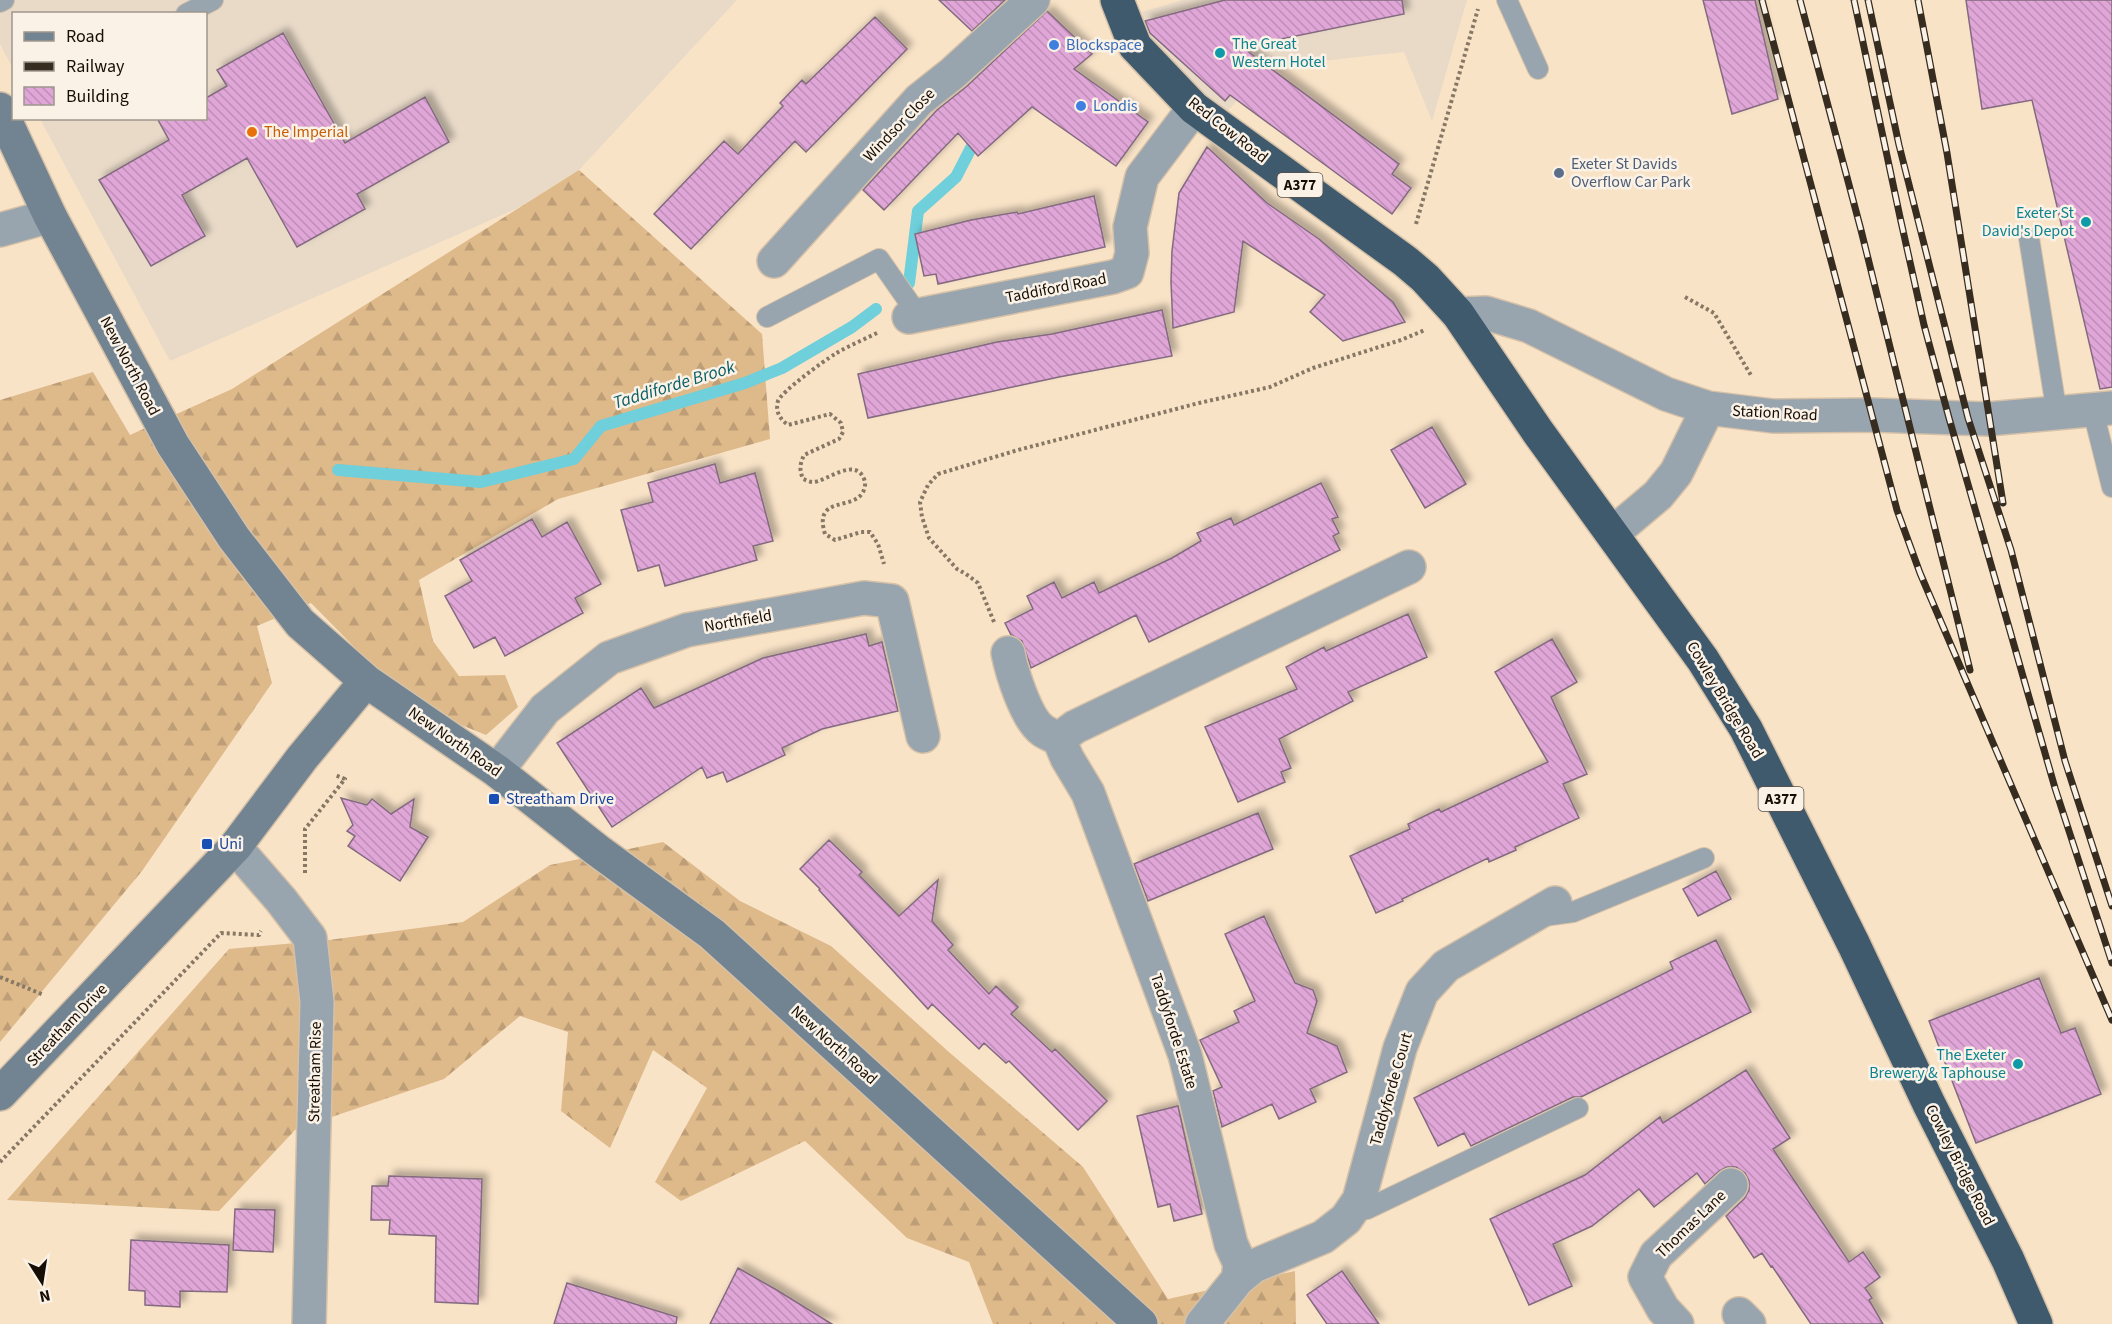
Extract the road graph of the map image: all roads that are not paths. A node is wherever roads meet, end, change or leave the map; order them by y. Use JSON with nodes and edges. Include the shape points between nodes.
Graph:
{"nodes":[{"id":1,"x":213,"y":0,"type":"edge"},
{"id":2,"x":1034,"y":0,"type":"edge"},
{"id":3,"x":1117,"y":0,"type":"edge"},
{"id":4,"x":1507,"y":0,"type":"edge"},
{"id":5,"x":190,"y":12,"type":"edge"},
{"id":6,"x":1538,"y":69,"type":"dead end"},
{"id":7,"x":1194,"y":108,"type":"junction"},
{"id":8,"x":0,"y":109,"type":"edge"},
{"id":9,"x":50,"y":216,"type":"junction"},
{"id":10,"x":0,"y":230,"type":"edge"},
{"id":11,"x":2029,"y":238,"type":"dead end"},
{"id":12,"x":774,"y":261,"type":"dead end"},
{"id":13,"x":1425,"y":278,"type":"joint"},
{"id":14,"x":1458,"y":314,"type":"junction"},
{"id":15,"x":914,"y":316,"type":"joint"},
{"id":16,"x":767,"y":317,"type":"dead end"},
{"id":17,"x":1708,"y":408,"type":"junction"},
{"id":18,"x":2103,"y":410,"type":"edge"},
{"id":19,"x":2058,"y":414,"type":"junction"},
{"id":20,"x":2112,"y":487,"type":"edge"},
{"id":21,"x":1613,"y":533,"type":"junction"},
{"id":22,"x":1409,"y":567,"type":"dead end"},
{"id":23,"x":1008,"y":653,"type":"road end"},
{"id":24,"x":366,"y":681,"type":"junction"},
{"id":25,"x":923,"y":736,"type":"dead end"},
{"id":26,"x":1059,"y":739,"type":"junction"},
{"id":27,"x":497,"y":771,"type":"junction"},
{"id":28,"x":235,"y":847,"type":"junction"},
{"id":29,"x":1704,"y":858,"type":"dead end"},
{"id":30,"x":1545,"y":910,"type":"joint"},
{"id":31,"x":0,"y":1094,"type":"edge"},
{"id":32,"x":1578,"y":1108,"type":"dead end"},
{"id":33,"x":1731,"y":1185,"type":"dead end"},
{"id":34,"x":1351,"y":1211,"type":"junction"},
{"id":35,"x":1238,"y":1279,"type":"junction"},
{"id":36,"x":309,"y":1324,"type":"edge"},
{"id":37,"x":1141,"y":1324,"type":"edge"},
{"id":38,"x":1202,"y":1324,"type":"edge"},
{"id":39,"x":1677,"y":1324,"type":"edge"},
{"id":40,"x":2036,"y":1324,"type":"edge"}],
"edges":[{"from":1,"to":5,"type":"lane"},
{"from":2,"to":12,"type":"street","name":"Windsor Close","via":[[919,100]]},
{"from":3,"to":7,"type":"highway","name":"Red Cow Road","number":"A377","via":[[1136,46]]},
{"from":4,"to":6,"type":"lane"},
{"from":7,"to":13,"type":"highway","name":"Red Cow Road","number":"A377"},
{"from":7,"to":15,"type":"street","name":"Taddiford Road","via":[[1142,177],[1130,227],[1132,253],[1127,272]]},
{"from":8,"to":9,"type":"main road","name":"New North Road"},
{"from":9,"to":10,"type":"street"},
{"from":9,"to":24,"type":"main road","name":"New North Road","via":[[173,445],[234,538],[300,623]]},
{"from":11,"to":19,"type":"lane"},
{"from":13,"to":14,"type":"highway","name":"Cowley Bridge Road","number":"A377"},
{"from":14,"to":17,"type":"street","name":"Station Road","via":[[1486,313],[1529,326],[1666,394]]},
{"from":14,"to":21,"type":"highway","name":"Cowley Bridge Road","number":"A377"},
{"from":15,"to":16,"type":"lane","via":[[879,259]]},
{"from":17,"to":19,"type":"street","name":"Station Road","via":[[1773,416],[1988,419]]},
{"from":17,"to":21,"type":"street","via":[[1676,473],[1658,495]]},
{"from":18,"to":19,"type":"street","name":"Station Road"},
{"from":18,"to":20,"type":"lane"},
{"from":21,"to":40,"type":"highway","name":"Cowley Bridge Road","number":"A377","via":[[1703,660],[1746,729]]},
{"from":22,"to":26,"type":"street","via":[[1075,727]]},
{"from":23,"to":26,"type":"street","via":[[1032,718],[1042,730]]},
{"from":24,"to":27,"type":"main road","name":"New North Road"},
{"from":24,"to":28,"type":"main road","name":"Streatham Drive"},
{"from":25,"to":27,"type":"street","name":"Northfield","via":[[892,602],[864,598],[687,630],[609,658],[545,709]]},
{"from":26,"to":35,"type":"street","name":"Taddyforde Estate","via":[[1088,793],[1185,1055],[1231,1244],[1240,1264]]},
{"from":27,"to":37,"type":"main road","name":"New North Road","via":[[711,934]]},
{"from":28,"to":31,"type":"main road","name":"Streatham Drive"},
{"from":28,"to":36,"type":"street","name":"Streatham Rise","via":[[310,938],[317,1002]]},
{"from":29,"to":30,"type":"lane","via":[[1573,912]]},
{"from":30,"to":34,"type":"street","name":"Taddyforde Court","via":[[1446,966],[1422,992],[1400,1048],[1359,1200]]},
{"from":32,"to":34,"type":"lane","via":[[1367,1209]]},
{"from":33,"to":39,"type":"street","name":"Thomas Lane","via":[[1656,1255],[1645,1277],[1663,1309]]},
{"from":34,"to":35,"type":"street","name":"Taddyforde Court","via":[[1347,1219],[1323,1237],[1254,1266]]},
{"from":35,"to":38,"type":"street"}]}
